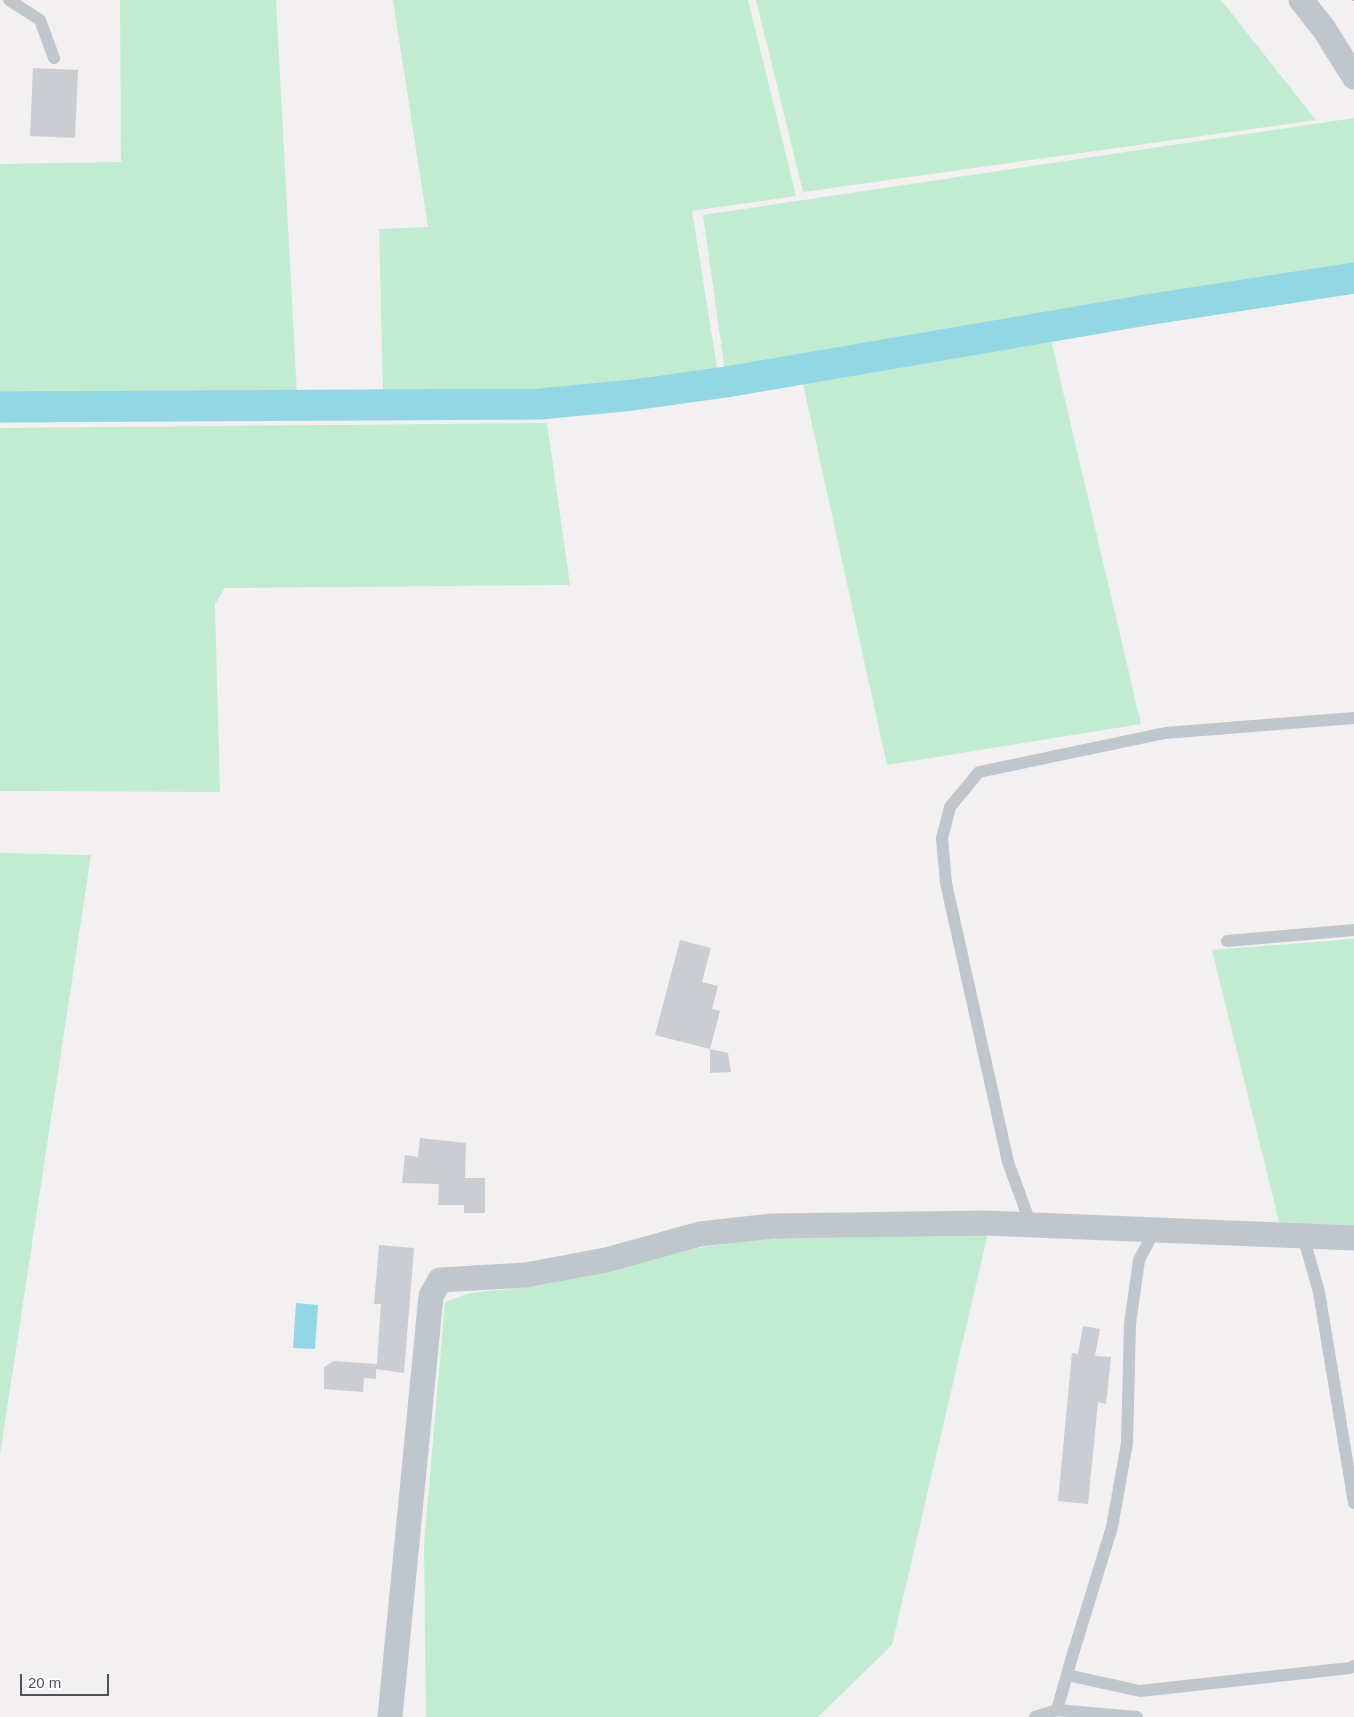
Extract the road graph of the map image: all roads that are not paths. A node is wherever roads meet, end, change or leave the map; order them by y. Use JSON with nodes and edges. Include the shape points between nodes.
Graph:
{"nodes":[{"id":1,"x":9,"y":0,"type":"edge"},
{"id":2,"x":1301,"y":0,"type":"edge"},
{"id":3,"x":54,"y":58,"type":"dead end"},
{"id":4,"x":1354,"y":77,"type":"edge"},
{"id":5,"x":1354,"y":718,"type":"edge"},
{"id":6,"x":1354,"y":930,"type":"edge"},
{"id":7,"x":1227,"y":941,"type":"dead end"},
{"id":8,"x":1031,"y":1225,"type":"junction"},
{"id":9,"x":1155,"y":1230,"type":"junction"},
{"id":10,"x":1302,"y":1236,"type":"junction"},
{"id":11,"x":1354,"y":1238,"type":"edge"},
{"id":12,"x":1354,"y":1503,"type":"edge"},
{"id":13,"x":1354,"y":1666,"type":"edge"},
{"id":14,"x":1067,"y":1675,"type":"junction"},
{"id":15,"x":1057,"y":1710,"type":"junction"},
{"id":16,"x":390,"y":1717,"type":"edge"},
{"id":17,"x":1035,"y":1717,"type":"edge"},
{"id":18,"x":1137,"y":1717,"type":"edge"}],
"edges":[{"from":1,"to":3,"type":"lane","via":[[40,20]]},
{"from":2,"to":4,"type":"street","via":[[1324,29]]},
{"from":5,"to":8,"type":"lane","via":[[1165,733],[979,772],[950,807],[942,838],[946,883],[1008,1162]]},
{"from":6,"to":7,"type":"lane"},
{"from":8,"to":9,"type":"street"},
{"from":8,"to":16,"type":"street","via":[[772,1226],[700,1234],[606,1260],[526,1275],[440,1280],[431,1296]]},
{"from":9,"to":10,"type":"street"},
{"from":9,"to":14,"type":"lane","via":[[1139,1260],[1130,1324],[1127,1443],[1112,1527]]},
{"from":10,"to":11,"type":"street"},
{"from":10,"to":12,"type":"lane","via":[[1318,1292]]},
{"from":13,"to":14,"type":"lane","via":[[1140,1691]]},
{"from":14,"to":15,"type":"lane"},
{"from":15,"to":17,"type":"lane"},
{"from":15,"to":18,"type":"lane"}]}
